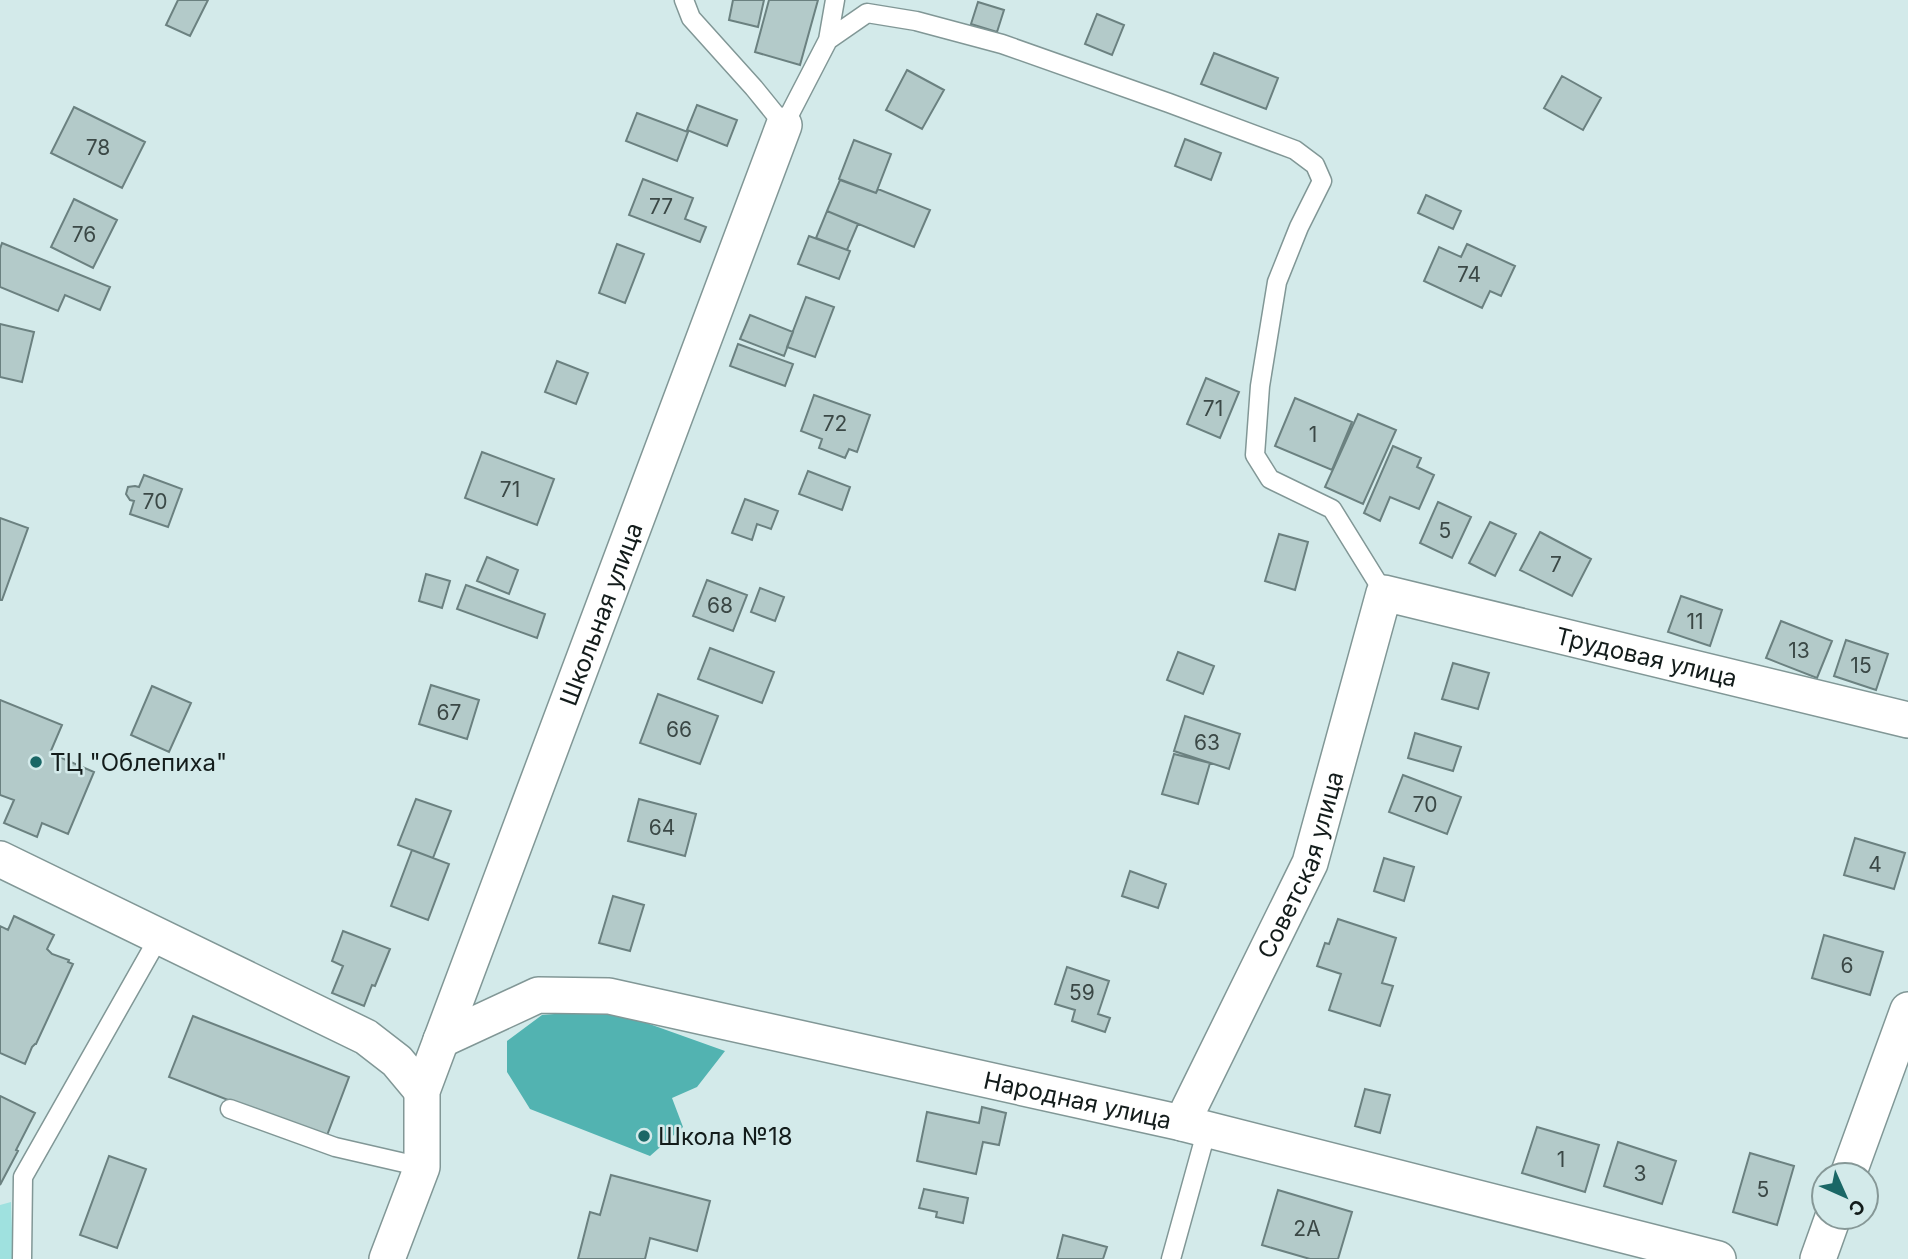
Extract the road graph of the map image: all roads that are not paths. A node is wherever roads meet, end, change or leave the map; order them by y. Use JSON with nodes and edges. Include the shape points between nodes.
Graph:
{"nodes":[{"id":1,"x":684,"y":0,"type":"edge"},
{"id":2,"x":835,"y":0,"type":"edge"},
{"id":3,"x":828,"y":40,"type":"junction"},
{"id":4,"x":784,"y":125,"type":"junction"},
{"id":5,"x":1384,"y":593,"type":"junction"},
{"id":6,"x":1908,"y":720,"type":"edge"},
{"id":7,"x":0,"y":859,"type":"edge"},
{"id":8,"x":159,"y":937,"type":"junction"},
{"id":9,"x":1908,"y":1010,"type":"edge"},
{"id":10,"x":441,"y":1040,"type":"junction"},
{"id":11,"x":422,"y":1091,"type":"junction"},
{"id":12,"x":230,"y":1109,"type":"dead end"},
{"id":13,"x":1194,"y":1126,"type":"junction"},
{"id":14,"x":1853,"y":1161,"type":"edge"},
{"id":15,"x":422,"y":1167,"type":"junction"},
{"id":16,"x":1828,"y":1231,"type":"edge"},
{"id":17,"x":22,"y":1259,"type":"edge"},
{"id":18,"x":387,"y":1259,"type":"edge"},
{"id":19,"x":1171,"y":1259,"type":"edge"},
{"id":20,"x":1718,"y":1259,"type":"edge"},
{"id":21,"x":1818,"y":1259,"type":"edge"}],
"edges":[{"from":1,"to":4,"type":"lane","via":[[691,18]]},
{"from":2,"to":3,"type":"lane"},
{"from":3,"to":4,"type":"lane"},
{"from":3,"to":5,"type":"lane","via":[[867,13],[916,21],[1002,44],[1169,103],[1295,150],[1315,165],[1322,181],[1277,282],[1260,386],[1255,455],[1270,479],[1332,509]]},
{"from":4,"to":10,"type":"street","name":"Школьная улица"},
{"from":5,"to":6,"type":"street","name":"Трудовая улица"},
{"from":5,"to":13,"type":"street","name":"Советская улица","via":[[1310,863]]},
{"from":7,"to":8,"type":"street"},
{"from":8,"to":11,"type":"street","via":[[366,1037],[397,1061]]},
{"from":8,"to":17,"type":"lane","via":[[23,1177]]},
{"from":9,"to":14,"type":"street"},
{"from":10,"to":11,"type":"street","name":"Школьная улица"},
{"from":10,"to":13,"type":"street","name":"Народная улица","via":[[538,995],[609,996]]},
{"from":11,"to":15,"type":"street","name":"Школьная улица"},
{"from":12,"to":15,"type":"lane","via":[[335,1147]]},
{"from":13,"to":19,"type":"lane"},
{"from":13,"to":20,"type":"street","name":"Народная улица"},
{"from":15,"to":18,"type":"street","name":"Школьная улица"},
{"from":16,"to":21,"type":"street"}]}
